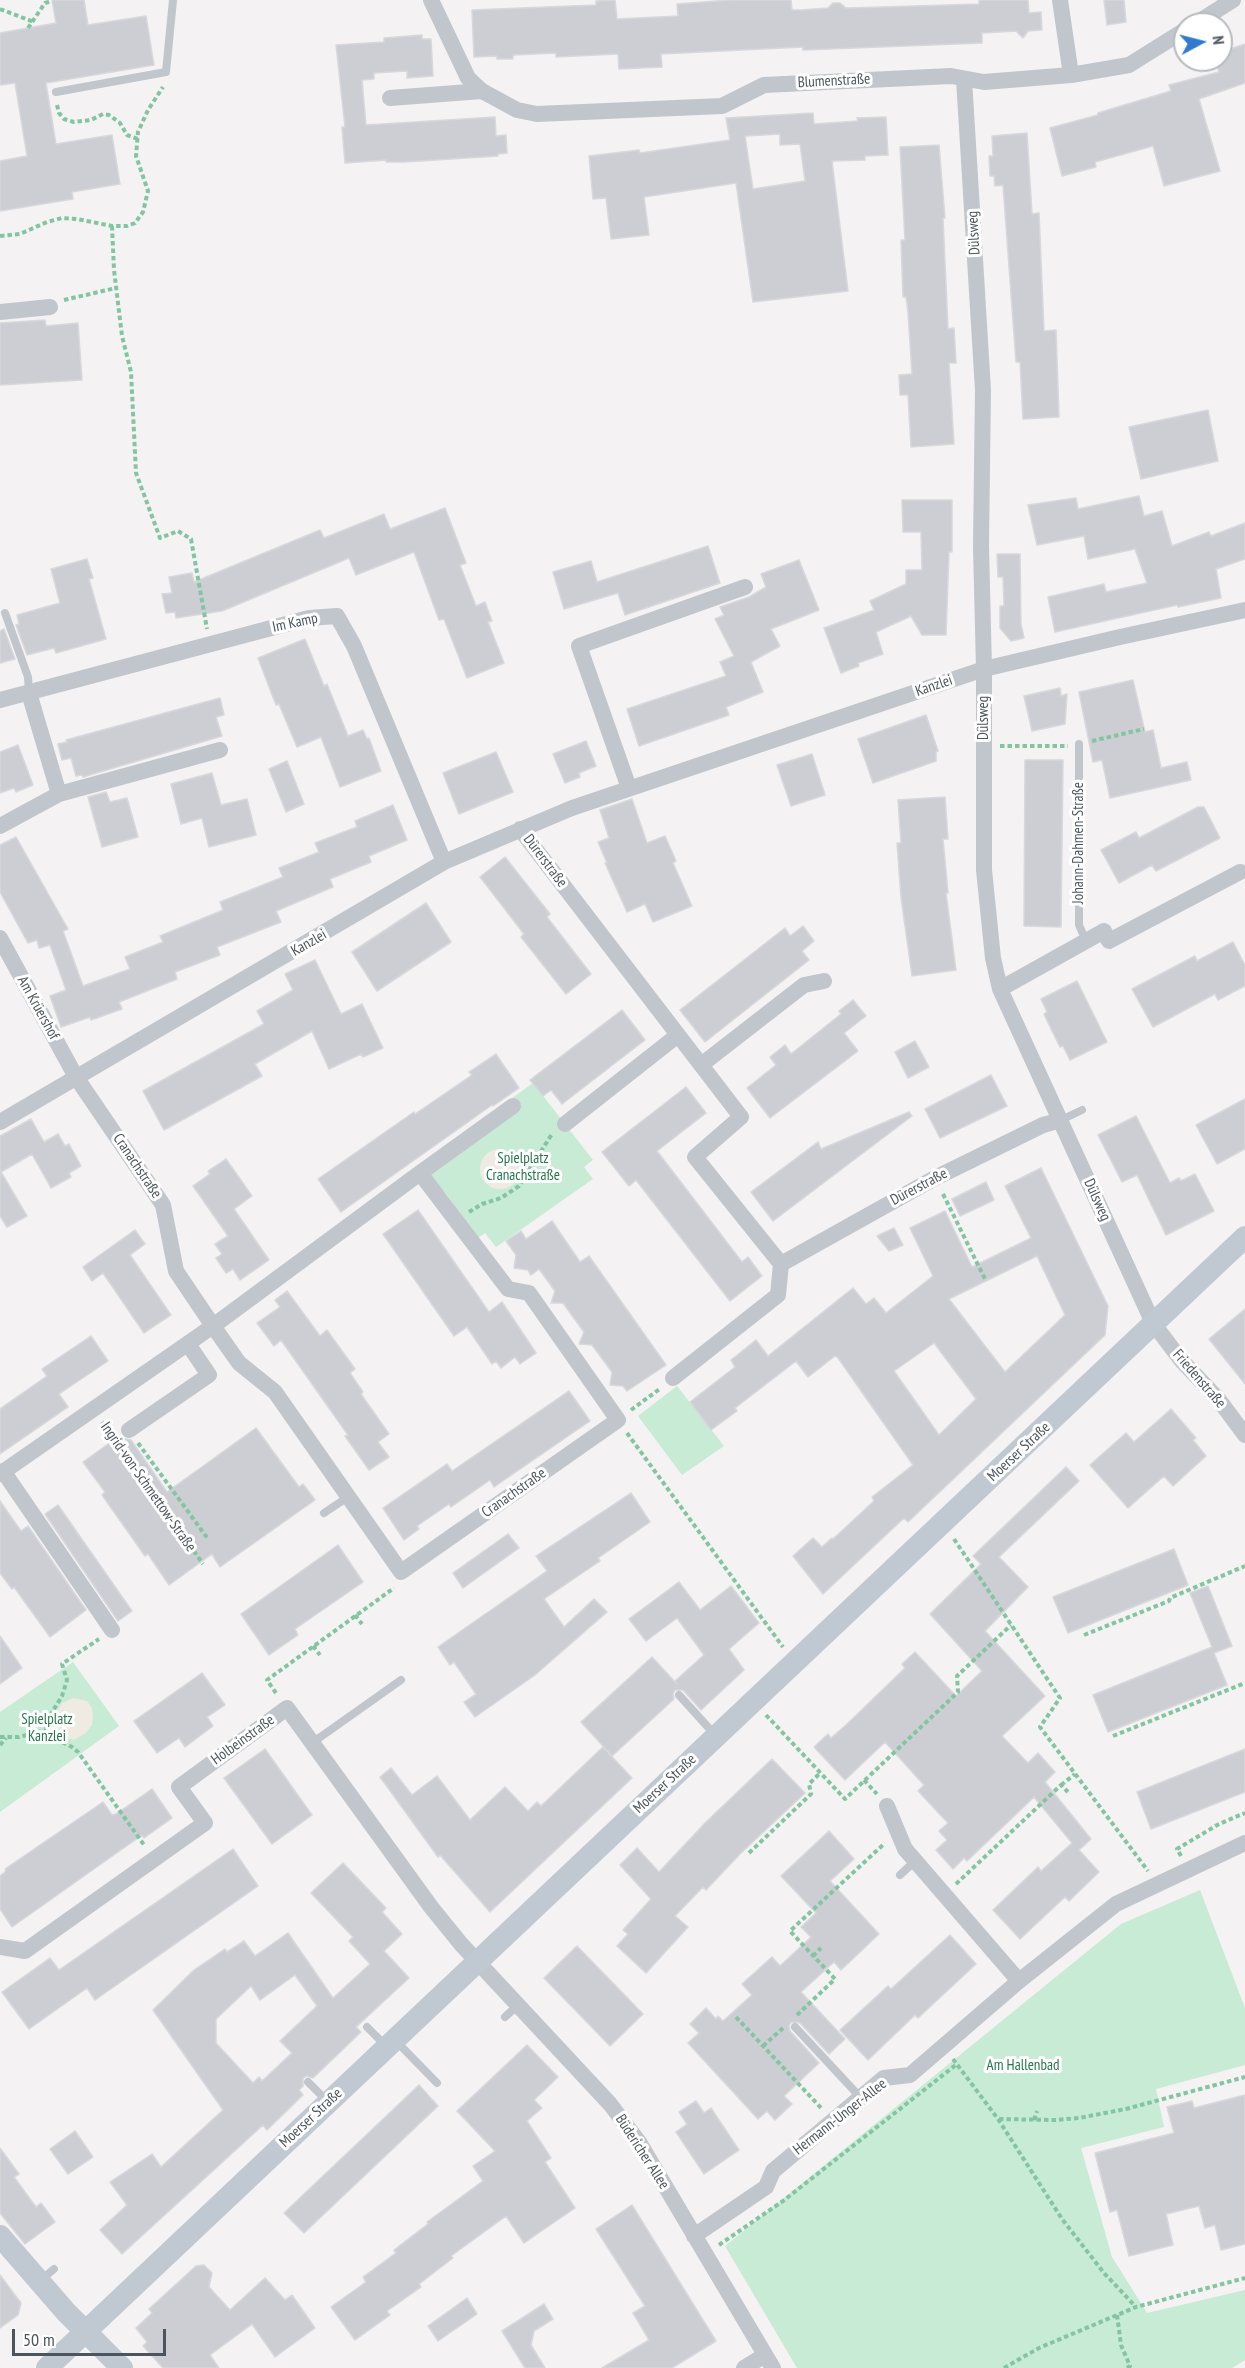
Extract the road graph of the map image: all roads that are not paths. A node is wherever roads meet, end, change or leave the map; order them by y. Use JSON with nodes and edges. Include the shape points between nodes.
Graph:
{"nodes":[{"id":1,"x":173,"y":0,"type":"edge"},
{"id":2,"x":431,"y":0,"type":"edge"},
{"id":3,"x":1059,"y":0,"type":"edge"},
{"id":4,"x":1233,"y":0,"type":"edge"},
{"id":5,"x":1214,"y":12,"type":"edge"},
{"id":6,"x":1173,"y":38,"type":"edge"},
{"id":7,"x":1071,"y":75,"type":"junction"},
{"id":8,"x":964,"y":79,"type":"junction"},
{"id":9,"x":482,"y":91,"type":"junction"},
{"id":10,"x":56,"y":92,"type":"road end"},
{"id":11,"x":390,"y":98,"type":"dead end"},
{"id":12,"x":50,"y":307,"type":"road end"},
{"id":13,"x":0,"y":312,"type":"edge"},
{"id":14,"x":745,"y":586,"type":"dead end"},
{"id":15,"x":1245,"y":610,"type":"edge"},
{"id":16,"x":5,"y":613,"type":"dead end"},
{"id":17,"x":984,"y":669,"type":"junction"},
{"id":18,"x":29,"y":693,"type":"junction"},
{"id":19,"x":0,"y":700,"type":"edge"},
{"id":20,"x":1079,"y":744,"type":"dead end"},
{"id":21,"x":220,"y":750,"type":"dead end"},
{"id":22,"x":629,"y":789,"type":"junction"},
{"id":23,"x":59,"y":794,"type":"junction"},
{"id":24,"x":0,"y":826,"type":"edge"},
{"id":25,"x":520,"y":829,"type":"junction"},
{"id":26,"x":444,"y":862,"type":"junction"},
{"id":27,"x":1240,"y":872,"type":"dead end"},
{"id":28,"x":0,"y":938,"type":"edge"},
{"id":29,"x":1086,"y":941,"type":"junction"},
{"id":30,"x":824,"y":981,"type":"dead end"},
{"id":31,"x":1000,"y":988,"type":"junction"},
{"id":32,"x":678,"y":1035,"type":"junction"},
{"id":33,"x":701,"y":1065,"type":"junction"},
{"id":34,"x":76,"y":1077,"type":"junction"},
{"id":35,"x":513,"y":1106,"type":"dead end"},
{"id":36,"x":1082,"y":1110,"type":"dead end"},
{"id":37,"x":1061,"y":1120,"type":"junction"},
{"id":38,"x":0,"y":1122,"type":"edge"},
{"id":39,"x":565,"y":1124,"type":"road end"},
{"id":40,"x":420,"y":1173,"type":"junction"},
{"id":41,"x":1245,"y":1237,"type":"edge"},
{"id":42,"x":781,"y":1264,"type":"junction"},
{"id":43,"x":1154,"y":1323,"type":"junction"},
{"id":44,"x":213,"y":1326,"type":"junction"},
{"id":45,"x":188,"y":1344,"type":"junction"},
{"id":46,"x":674,"y":1378,"type":"road end"},
{"id":47,"x":129,"y":1430,"type":"road end"},
{"id":48,"x":1245,"y":1435,"type":"edge"},
{"id":49,"x":2,"y":1473,"type":"edge"},
{"id":50,"x":348,"y":1497,"type":"junction"},
{"id":51,"x":324,"y":1513,"type":"dead end"},
{"id":52,"x":112,"y":1630,"type":"road end"},
{"id":53,"x":401,"y":1680,"type":"dead end"},
{"id":54,"x":679,"y":1695,"type":"dead end"},
{"id":55,"x":716,"y":1736,"type":"junction"},
{"id":56,"x":312,"y":1743,"type":"junction"},
{"id":57,"x":887,"y":1806,"type":"dead end"},
{"id":58,"x":1245,"y":1843,"type":"edge"},
{"id":59,"x":915,"y":1861,"type":"junction"},
{"id":60,"x":900,"y":1875,"type":"dead end"},
{"id":61,"x":0,"y":1947,"type":"edge"},
{"id":62,"x":477,"y":1961,"type":"junction"},
{"id":63,"x":1019,"y":1981,"type":"junction"},
{"id":64,"x":519,"y":2004,"type":"junction"},
{"id":65,"x":505,"y":2017,"type":"dead end"},
{"id":66,"x":367,"y":2027,"type":"dead end"},
{"id":67,"x":795,"y":2027,"type":"dead end"},
{"id":68,"x":390,"y":2043,"type":"junction"},
{"id":69,"x":308,"y":2082,"type":"dead end"},
{"id":70,"x":437,"y":2083,"type":"dead end"},
{"id":71,"x":861,"y":2098,"type":"junction"},
{"id":72,"x":328,"y":2102,"type":"junction"},
{"id":73,"x":0,"y":2236,"type":"edge"},
{"id":74,"x":694,"y":2236,"type":"junction"},
{"id":75,"x":85,"y":2332,"type":"junction"},
{"id":76,"x":769,"y":2362,"type":"edge"},
{"id":77,"x":47,"y":2368,"type":"edge"},
{"id":78,"x":122,"y":2368,"type":"edge"},
{"id":79,"x":744,"y":2368,"type":"edge"}],
"edges":[{"from":1,"to":10,"type":"lane","via":[[166,72]]},
{"from":2,"to":9,"type":"street","name":"Blumenstraße","via":[[468,78]]},
{"from":3,"to":7,"type":"street"},
{"from":4,"to":5,"type":"street"},
{"from":6,"to":7,"type":"street","name":"Blumenstraße","via":[[1129,65]]},
{"from":7,"to":8,"type":"street","name":"Blumenstraße","via":[[984,82]]},
{"from":8,"to":9,"type":"street","name":"Blumenstraße","via":[[951,75],[764,85],[722,106],[545,114],[517,110]]},
{"from":8,"to":17,"type":"street","name":"Dülsweg","via":[[983,390]]},
{"from":9,"to":11,"type":"street"},
{"from":12,"to":13,"type":"street"},
{"from":14,"to":22,"type":"street","via":[[579,646]]},
{"from":15,"to":17,"type":"street","name":"Kanzlei"},
{"from":16,"to":18,"type":"lane","via":[[28,676]]},
{"from":17,"to":22,"type":"street","name":"Kanzlei"},
{"from":17,"to":31,"type":"street","name":"Dülsweg","via":[[984,870]]},
{"from":18,"to":19,"type":"street","name":"Im Kamp"},
{"from":18,"to":23,"type":"street"},
{"from":18,"to":26,"type":"street","name":"Im Kamp","via":[[309,618],[337,616],[354,646]]},
{"from":20,"to":29,"type":"lane","name":"Johann-Dahmen-Straße","via":[[1079,925]]},
{"from":21,"to":23,"type":"street"},
{"from":22,"to":25,"type":"street","name":"Kanzlei"},
{"from":23,"to":24,"type":"street"},
{"from":25,"to":26,"type":"street","name":"Kanzlei"},
{"from":25,"to":32,"type":"street","name":"Dürerstraße"},
{"from":26,"to":34,"type":"street","name":"Kanzlei"},
{"from":27,"to":29,"type":"street","via":[[1109,941],[1104,931]]},
{"from":28,"to":34,"type":"street","name":"Am Krüershof"},
{"from":29,"to":31,"type":"street"},
{"from":30,"to":33,"type":"street","via":[[804,985]]},
{"from":31,"to":37,"type":"street","name":"Dülsweg"},
{"from":32,"to":33,"type":"street","name":"Dürerstraße"},
{"from":32,"to":39,"type":"street"},
{"from":33,"to":42,"type":"street","name":"Dürerstraße","via":[[741,1117],[695,1157]]},
{"from":34,"to":38,"type":"street","name":"Kanzlei"},
{"from":34,"to":44,"type":"street","name":"Cranachstraße","via":[[164,1205],[176,1271]]},
{"from":35,"to":40,"type":"street"},
{"from":36,"to":37,"type":"lane"},
{"from":37,"to":42,"type":"street","name":"Dürerstraße","via":[[935,1178]]},
{"from":37,"to":43,"type":"street","name":"Dülsweg"},
{"from":40,"to":44,"type":"street"},
{"from":40,"to":50,"type":"street","name":"Cranachstraße","via":[[508,1289],[529,1293],[618,1420],[401,1572]]},
{"from":41,"to":43,"type":"main road","name":"Moerser Straße"},
{"from":42,"to":46,"type":"street","via":[[778,1294]]},
{"from":43,"to":48,"type":"street","name":"Friedenstraße"},
{"from":43,"to":55,"type":"main road","name":"Moerser Straße"},
{"from":44,"to":45,"type":"street","name":"Ingrid-von-Schmettow-Straße"},
{"from":44,"to":50,"type":"street","name":"Cranachstraße","via":[[239,1363],[275,1392]]},
{"from":45,"to":47,"type":"street","name":"Ingrid-von-Schmettow-Straße","via":[[208,1375]]},
{"from":45,"to":49,"type":"street","name":"Ingrid-von-Schmettow-Straße"},
{"from":49,"to":52,"type":"street","name":"Ingrid-von-Schmettow-Straße"},
{"from":50,"to":51,"type":"lane"},
{"from":53,"to":56,"type":"lane"},
{"from":54,"to":55,"type":"lane"},
{"from":55,"to":62,"type":"main road","name":"Moerser Straße"},
{"from":56,"to":61,"type":"street","name":"Holbeinstraße","via":[[287,1708],[179,1787],[205,1823],[25,1951]]},
{"from":56,"to":62,"type":"street","name":"Holbeinstraße","via":[[431,1907]]},
{"from":57,"to":59,"type":"street","via":[[905,1849]]},
{"from":58,"to":63,"type":"street","name":"Hermann-Unger-Allee","via":[[1116,1904]]},
{"from":59,"to":60,"type":"lane"},
{"from":59,"to":63,"type":"street"},
{"from":62,"to":64,"type":"street","name":"Büdericher Allee"},
{"from":62,"to":68,"type":"main road","name":"Moerser Straße"},
{"from":63,"to":71,"type":"street","name":"Hermann-Unger-Allee","via":[[910,2075],[884,2078]]},
{"from":64,"to":65,"type":"lane"},
{"from":64,"to":74,"type":"street","name":"Büdericher Allee","via":[[610,2104],[639,2142]]},
{"from":66,"to":68,"type":"lane"},
{"from":67,"to":71,"type":"lane"},
{"from":68,"to":70,"type":"lane"},
{"from":68,"to":72,"type":"main road","name":"Moerser Straße"},
{"from":69,"to":72,"type":"lane"},
{"from":71,"to":74,"type":"street","name":"Hermann-Unger-Allee","via":[[772,2171],[766,2187]]},
{"from":72,"to":75,"type":"main road","name":"Moerser Straße"},
{"from":73,"to":75,"type":"main road","via":[[46,2276]]},
{"from":74,"to":76,"type":"street","name":"Büdericher Allee"},
{"from":75,"to":77,"type":"main road","name":"Moerser Straße"},
{"from":75,"to":78,"type":"main road"},
{"from":76,"to":79,"type":"street"}]}
